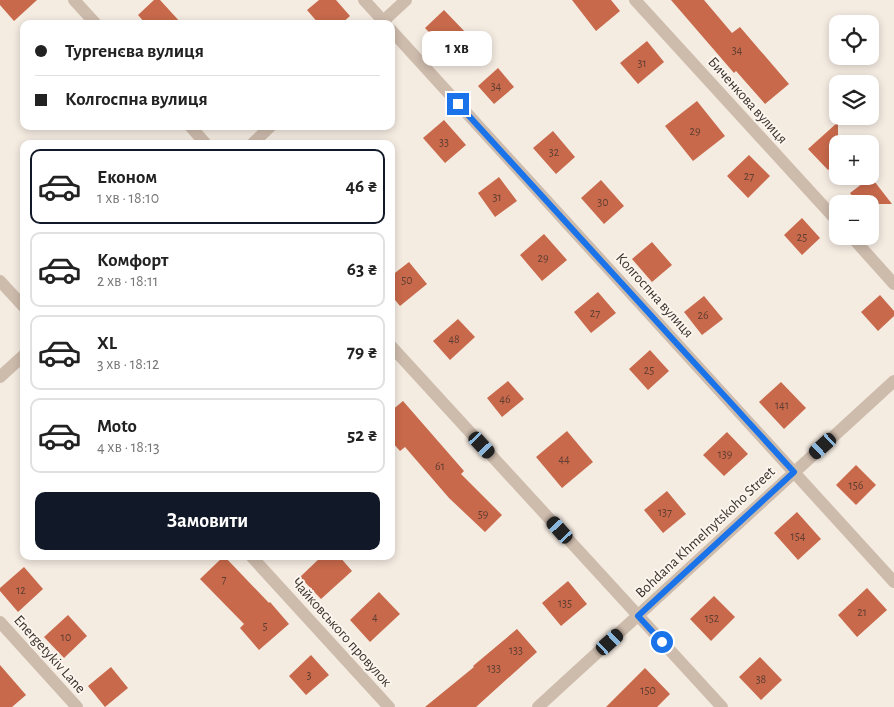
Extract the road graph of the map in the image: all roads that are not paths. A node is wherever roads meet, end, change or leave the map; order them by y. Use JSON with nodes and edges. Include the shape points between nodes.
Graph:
{"nodes":[{"id":1,"x":74,"y":0,"type":"edge"},
{"id":2,"x":364,"y":0,"type":"edge"},
{"id":3,"x":406,"y":0,"type":"edge"},
{"id":4,"x":635,"y":0,"type":"edge"},
{"id":5,"x":92,"y":20,"type":"edge"},
{"id":6,"x":381,"y":20,"type":"edge"},
{"id":7,"x":389,"y":20,"type":"edge"},
{"id":8,"x":395,"y":36,"type":"edge"},
{"id":9,"x":194,"y":130,"type":"edge"},
{"id":10,"x":267,"y":130,"type":"edge"},
{"id":11,"x":202,"y":140,"type":"edge"},
{"id":12,"x":256,"y":140,"type":"edge"},
{"id":13,"x":829,"y":212,"type":"edge"},
{"id":14,"x":858,"y":245,"type":"edge"},
{"id":15,"x":0,"y":281,"type":"edge"},
{"id":16,"x":894,"y":284,"type":"edge"},
{"id":17,"x":20,"y":304,"type":"edge"},
{"id":18,"x":395,"y":350,"type":"edge"},
{"id":19,"x":20,"y":359,"type":"edge"},
{"id":20,"x":0,"y":377,"type":"edge"},
{"id":21,"x":894,"y":381,"type":"edge"},
{"id":22,"x":794,"y":472,"type":"junction"},
{"id":23,"x":255,"y":560,"type":"edge"},
{"id":24,"x":894,"y":582,"type":"edge"},
{"id":25,"x":638,"y":616,"type":"junction"},
{"id":26,"x":0,"y":622,"type":"edge"},
{"id":27,"x":77,"y":707,"type":"edge"},
{"id":28,"x":389,"y":707,"type":"edge"},
{"id":29,"x":538,"y":707,"type":"edge"},
{"id":30,"x":722,"y":707,"type":"edge"}],
"edges":[{"from":1,"to":5,"type":"street"},
{"from":2,"to":6,"type":"street","name":"Колгоспна вулиця"},
{"from":3,"to":7,"type":"street"},
{"from":4,"to":13,"type":"street","name":"Биченкова вулиця"},
{"from":8,"to":22,"type":"street","name":"Колгоспна вулиця"},
{"from":9,"to":11,"type":"street"},
{"from":10,"to":12,"type":"street"},
{"from":14,"to":16,"type":"street"},
{"from":15,"to":17,"type":"street"},
{"from":18,"to":25,"type":"street"},
{"from":19,"to":20,"type":"street"},
{"from":21,"to":22,"type":"street","name":"Bohdana Khmelnytskoho Street"},
{"from":22,"to":24,"type":"street","name":"Колгоспна вулиця"},
{"from":22,"to":25,"type":"street","name":"Bohdana Khmelnytskoho Street"},
{"from":23,"to":28,"type":"street","name":"Чайковського провулок"},
{"from":25,"to":29,"type":"street","name":"Bohdana Khmelnytskoho Street"},
{"from":25,"to":30,"type":"street"},
{"from":26,"to":27,"type":"street","name":"Energetykiv Lane"}]}
